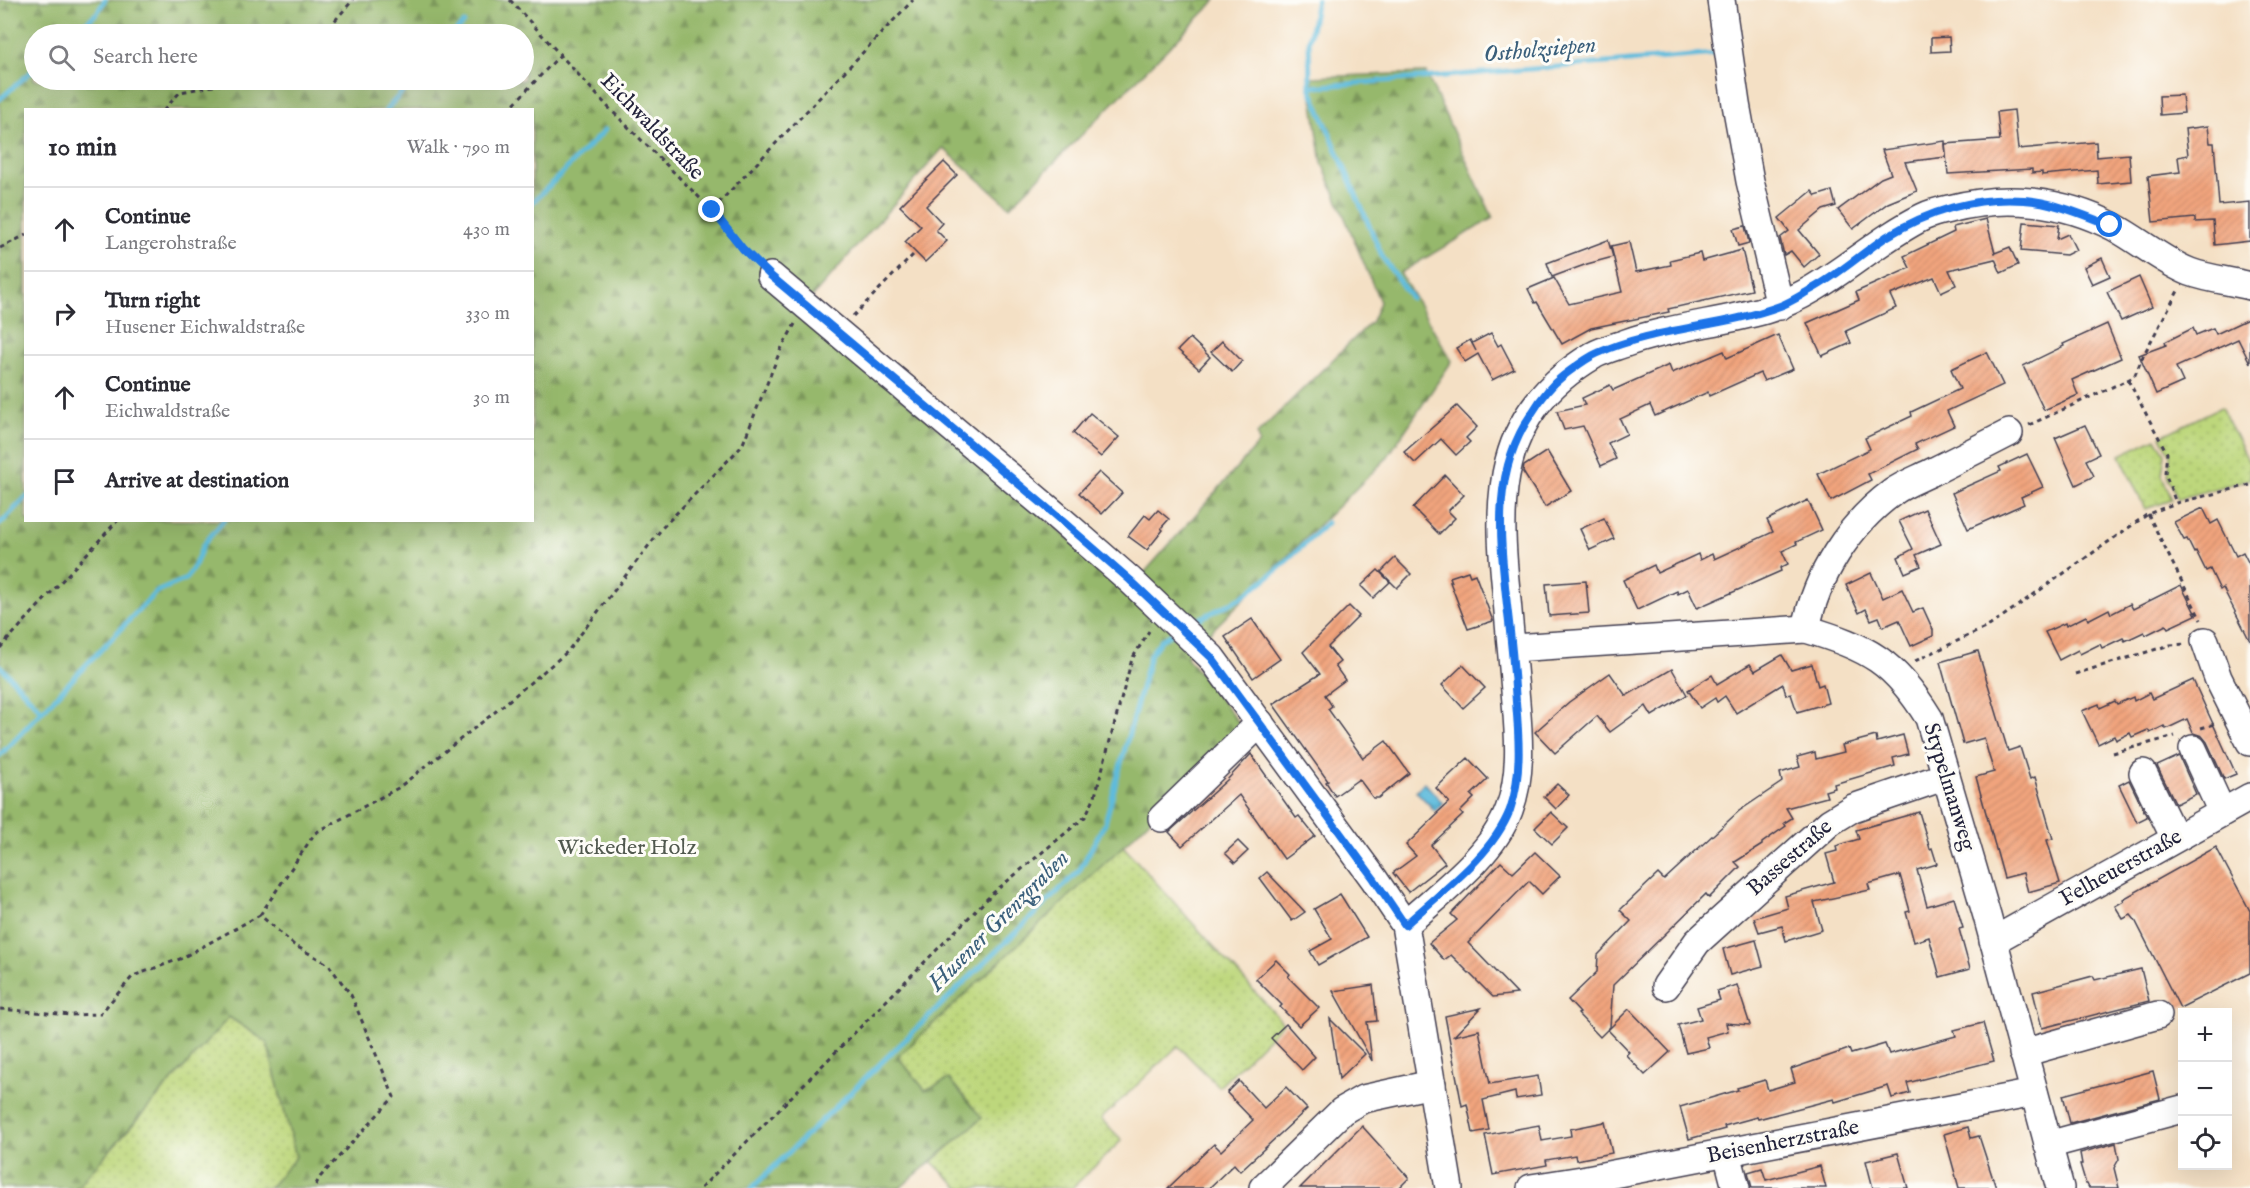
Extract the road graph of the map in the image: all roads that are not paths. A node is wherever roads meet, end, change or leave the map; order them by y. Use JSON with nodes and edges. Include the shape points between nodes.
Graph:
{"nodes":[{"id":1,"x":1721,"y":0,"type":"edge"},
{"id":2,"x":771,"y":276,"type":"road end"},
{"id":3,"x":2250,"y":286,"type":"edge"},
{"id":4,"x":1780,"y":306,"type":"junction"},
{"id":5,"x":2009,"y":433,"type":"road end"},
{"id":6,"x":1806,"y":629,"type":"junction"},
{"id":7,"x":2205,"y":641,"type":"road end"},
{"id":8,"x":1512,"y":648,"type":"junction"},
{"id":9,"x":1260,"y":723,"type":"junction"},
{"id":10,"x":2250,"y":742,"type":"edge"},
{"id":11,"x":2193,"y":749,"type":"dead end"},
{"id":12,"x":2142,"y":773,"type":"dead end"},
{"id":13,"x":1946,"y":776,"type":"junction"},
{"id":14,"x":2250,"y":797,"type":"edge"},
{"id":15,"x":2222,"y":812,"type":"junction"},
{"id":16,"x":1162,"y":818,"type":"dead end"},
{"id":17,"x":2175,"y":838,"type":"junction"},
{"id":18,"x":1405,"y":925,"type":"junction"},
{"id":19,"x":1993,"y":941,"type":"junction"},
{"id":20,"x":1666,"y":986,"type":"dead end"},
{"id":21,"x":2158,"y":1015,"type":"dead end"},
{"id":22,"x":2023,"y":1053,"type":"junction"},
{"id":23,"x":1432,"y":1084,"type":"junction"},
{"id":24,"x":2034,"y":1093,"type":"junction"},
{"id":25,"x":2178,"y":1110,"type":"edge"},
{"id":26,"x":2048,"y":1145,"type":"junction"},
{"id":27,"x":1727,"y":1153,"type":"junction"},
{"id":28,"x":1263,"y":1188,"type":"edge"},
{"id":29,"x":1449,"y":1188,"type":"edge"},
{"id":30,"x":1531,"y":1188,"type":"edge"},
{"id":31,"x":1736,"y":1188,"type":"edge"},
{"id":32,"x":2060,"y":1188,"type":"edge"}],
"edges":[{"from":1,"to":4,"type":"street","via":[[1750,181]]},
{"from":2,"to":9,"type":"street","via":[[1052,512],[1169,616],[1211,657]]},
{"from":3,"to":4,"type":"street","via":[[2189,271],[2110,225],[2062,207],[2024,200],[1971,203],[1927,215]]},
{"from":4,"to":8,"type":"street","via":[[1645,337],[1597,354],[1560,379],[1537,404],[1519,431],[1508,459],[1501,498]]},
{"from":5,"to":6,"type":"street","via":[[1895,490],[1873,508],[1844,540],[1826,572]]},
{"from":6,"to":8,"type":"street","name":"Stypelmanweg"},
{"from":6,"to":13,"type":"street","name":"Stypelmanweg","via":[[1848,642],[1873,654],[1894,671],[1929,718]]},
{"from":7,"to":10,"type":"street","via":[[2218,678]]},
{"from":8,"to":18,"type":"street","via":[[1518,776],[1509,810],[1493,842]]},
{"from":9,"to":16,"type":"street"},
{"from":9,"to":18,"type":"street"},
{"from":11,"to":15,"type":"street"},
{"from":12,"to":17,"type":"street"},
{"from":13,"to":19,"type":"street","name":"Stypelmanweg"},
{"from":13,"to":20,"type":"street","name":"Bassestraße","via":[[1853,808],[1811,836],[1697,942]]},
{"from":14,"to":15,"type":"street","name":"Felheuerstraße"},
{"from":15,"to":17,"type":"street","name":"Felheuerstraße"},
{"from":17,"to":19,"type":"street","name":"Felheuerstraße"},
{"from":18,"to":23,"type":"street"},
{"from":19,"to":22,"type":"street","name":"Stypelmanweg"},
{"from":21,"to":22,"type":"street"},
{"from":22,"to":24,"type":"street","name":"Stypelmanweg"},
{"from":23,"to":28,"type":"street","via":[[1363,1099],[1342,1111]]},
{"from":23,"to":29,"type":"street"},
{"from":24,"to":26,"type":"street","name":"Stypelmanweg"},
{"from":24,"to":27,"type":"street","name":"Beisenherzstraße"},
{"from":25,"to":26,"type":"street"},
{"from":26,"to":32,"type":"street","name":"Stypelmanweg"},
{"from":27,"to":30,"type":"street","name":"Beisenherzstraße"},
{"from":27,"to":31,"type":"street"}]}
